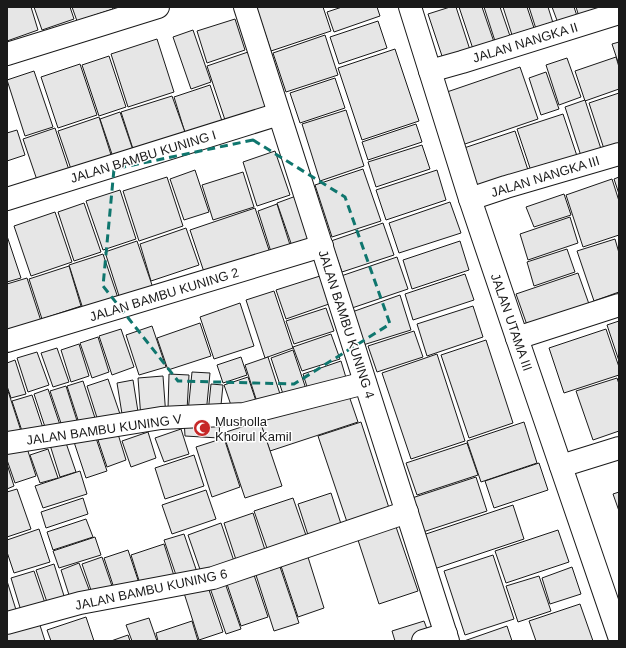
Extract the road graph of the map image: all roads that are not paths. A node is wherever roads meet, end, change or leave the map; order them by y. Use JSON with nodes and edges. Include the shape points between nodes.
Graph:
{"nodes":[{"id":1,"x":158,"y":7,"type":"edge"},
{"id":2,"x":245,"y":7,"type":"edge"},
{"id":3,"x":410,"y":7,"type":"edge"},
{"id":4,"x":619,"y":13,"type":"edge"},
{"id":5,"x":7,"y":54,"type":"edge"},
{"id":6,"x":430,"y":71,"type":"junction"},
{"id":7,"x":279,"y":114,"type":"junction"},
{"id":8,"x":619,"y":154,"type":"edge"},
{"id":9,"x":7,"y":199,"type":"edge"},
{"id":10,"x":470,"y":199,"type":"junction"},
{"id":11,"x":322,"y":246,"type":"junction"},
{"id":12,"x":619,"y":305,"type":"edge"},
{"id":13,"x":517,"y":338,"type":"junction"},
{"id":14,"x":7,"y":341,"type":"edge"},
{"id":15,"x":365,"y":383,"type":"junction"},
{"id":16,"x":7,"y":443,"type":"edge"},
{"id":17,"x":619,"y":448,"type":"edge"},
{"id":18,"x":561,"y":466,"type":"junction"},
{"id":19,"x":407,"y":512,"type":"junction"},
{"id":20,"x":612,"y":595,"type":"edge"},
{"id":21,"x":7,"y":623,"type":"edge"},
{"id":22,"x":619,"y":636,"type":"edge"},
{"id":23,"x":447,"y":637,"type":"edge"},
{"id":24,"x":423,"y":641,"type":"edge"}],
"edges":[{"from":1,"to":5,"type":"street"},
{"from":2,"to":7,"type":"street","name":"JALAN BAMBU KUNING 4"},
{"from":3,"to":6,"type":"street","name":"JALAN UTAMA III"},
{"from":4,"to":6,"type":"street","name":"JALAN NANGKA II"},
{"from":6,"to":10,"type":"street","name":"JALAN UTAMA III"},
{"from":7,"to":9,"type":"street","name":"JALAN BAMBU KUNING I"},
{"from":7,"to":11,"type":"street","name":"JALAN BAMBU KUNING 4"},
{"from":8,"to":10,"type":"street","name":"JALAN NANGKA III"},
{"from":10,"to":13,"type":"street","name":"JALAN UTAMA III"},
{"from":11,"to":14,"type":"street","name":"JALAN BAMBU KUNING 2"},
{"from":11,"to":15,"type":"street","name":"JALAN BAMBU KUNING 4"},
{"from":12,"to":13,"type":"street"},
{"from":13,"to":18,"type":"street","name":"JALAN UTAMA III"},
{"from":15,"to":16,"type":"street","name":"JALAN BAMBU KUNING V","via":[[244,414],[161,418]]},
{"from":15,"to":19,"type":"street","name":"JALAN BAMBU KUNING 4"},
{"from":17,"to":18,"type":"street"},
{"from":18,"to":20,"type":"street","name":"JALAN UTAMA III"},
{"from":19,"to":21,"type":"street","name":"JALAN BAMBU KUNING 6","via":[[213,578],[80,604]]},
{"from":19,"to":23,"type":"street","name":"JALAN BAMBU KUNING 4"},
{"from":20,"to":22,"type":"street","name":"JALAN UTAMA III"},
{"from":23,"to":24,"type":"street"}]}
